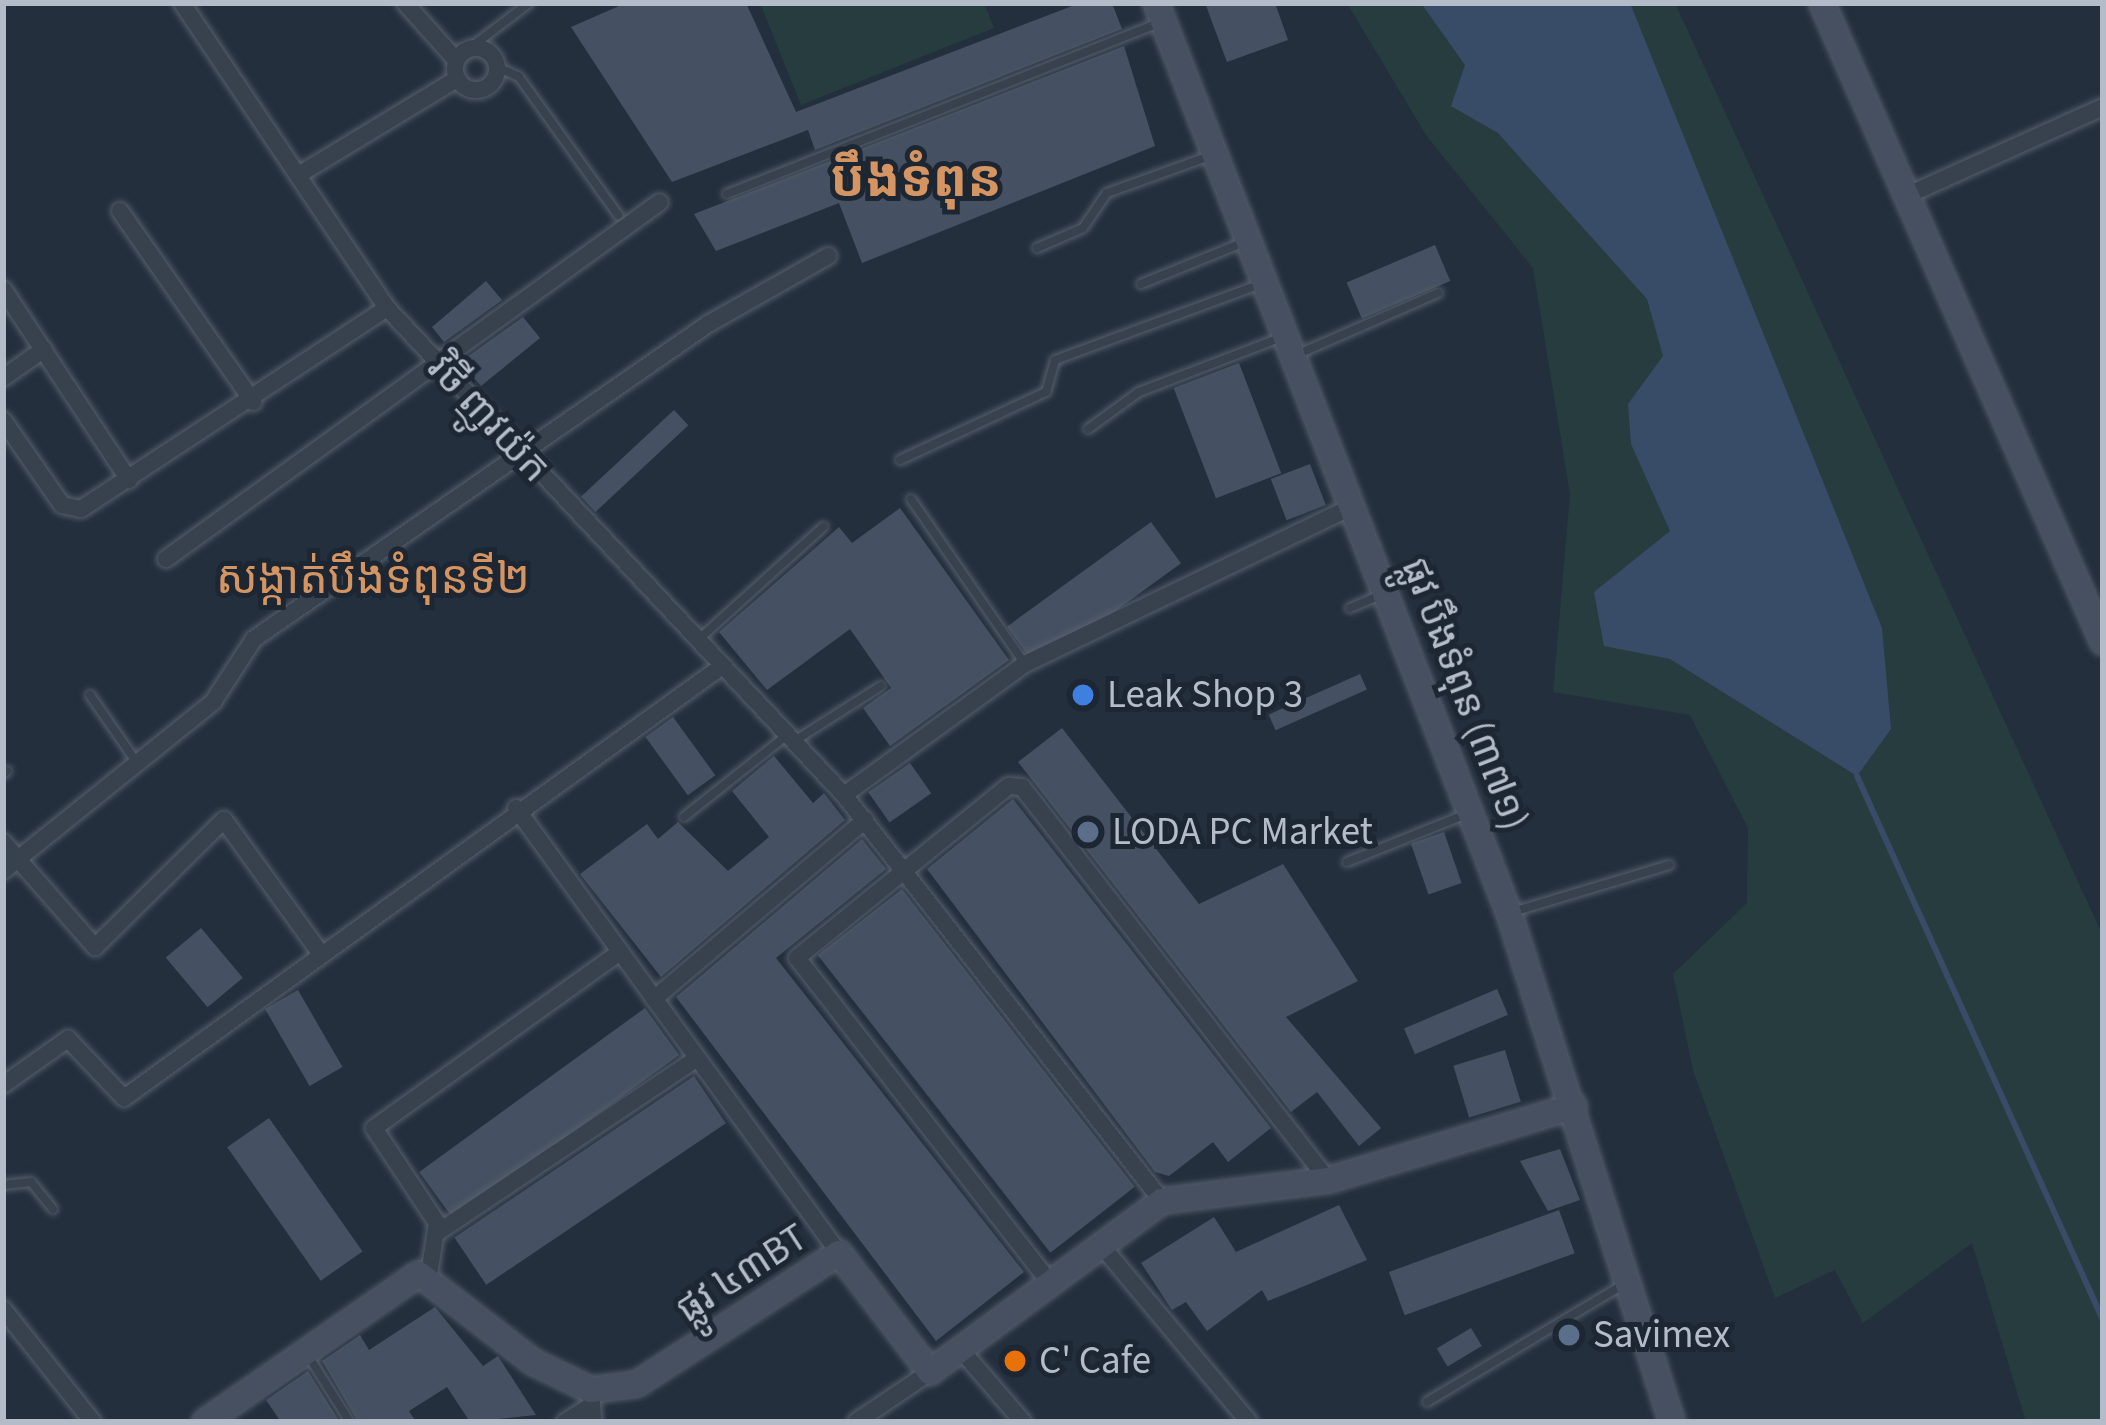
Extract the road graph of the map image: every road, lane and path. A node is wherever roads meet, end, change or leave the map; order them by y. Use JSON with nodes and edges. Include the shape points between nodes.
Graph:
{"nodes":[{"id":1,"x":182,"y":3,"type":"edge"},
{"id":2,"x":405,"y":3,"type":"edge"},
{"id":3,"x":529,"y":3,"type":"edge"},
{"id":4,"x":1822,"y":3,"type":"edge"},
{"id":5,"x":1160,"y":12,"type":"edge"},
{"id":6,"x":461,"y":62,"type":"junction"},
{"id":7,"x":497,"y":68,"type":"junction"},
{"id":8,"x":2103,"y":107,"type":"edge"},
{"id":9,"x":1215,"y":154,"type":"junction"},
{"id":10,"x":300,"y":174,"type":"junction"},
{"id":11,"x":727,"y":194,"type":"dead end"},
{"id":12,"x":1908,"y":195,"type":"junction"},
{"id":13,"x":660,"y":202,"type":"dead end"},
{"id":14,"x":120,"y":211,"type":"dead end"},
{"id":15,"x":618,"y":214,"type":"dead end"},
{"id":16,"x":1250,"y":240,"type":"junction"},
{"id":17,"x":1037,"y":248,"type":"dead end"},
{"id":18,"x":828,"y":256,"type":"dead end"},
{"id":19,"x":1266,"y":282,"type":"junction"},
{"id":20,"x":1141,"y":284,"type":"dead end"},
{"id":21,"x":3,"y":289,"type":"edge"},
{"id":22,"x":1438,"y":293,"type":"dead end"},
{"id":23,"x":387,"y":308,"type":"junction"},
{"id":24,"x":1291,"y":346,"type":"junction"},
{"id":25,"x":44,"y":349,"type":"junction"},
{"id":26,"x":439,"y":368,"type":"junction"},
{"id":27,"x":3,"y":378,"type":"edge"},
{"id":28,"x":254,"y":402,"type":"junction"},
{"id":29,"x":3,"y":420,"type":"edge"},
{"id":30,"x":1088,"y":429,"type":"dead end"},
{"id":31,"x":526,"y":458,"type":"junction"},
{"id":32,"x":900,"y":460,"type":"dead end"},
{"id":33,"x":128,"y":480,"type":"junction"},
{"id":34,"x":911,"y":499,"type":"dead end"},
{"id":35,"x":1354,"y":506,"type":"junction"},
{"id":36,"x":823,"y":527,"type":"dead end"},
{"id":37,"x":166,"y":559,"type":"dead end"},
{"id":38,"x":1388,"y":592,"type":"junction"},
{"id":39,"x":1350,"y":608,"type":"dead end"},
{"id":40,"x":697,"y":641,"type":"junction"},
{"id":41,"x":2103,"y":642,"type":"edge"},
{"id":42,"x":1025,"y":664,"type":"junction"},
{"id":43,"x":721,"y":667,"type":"junction"},
{"id":44,"x":881,"y":686,"type":"dead end"},
{"id":45,"x":90,"y":695,"type":"dead end"},
{"id":46,"x":791,"y":738,"type":"junction"},
{"id":47,"x":135,"y":760,"type":"junction"},
{"id":48,"x":844,"y":795,"type":"junction"},
{"id":49,"x":516,"y":808,"type":"junction"},
{"id":50,"x":1471,"y":812,"type":"junction"},
{"id":51,"x":683,"y":817,"type":"dead end"},
{"id":52,"x":865,"y":820,"type":"junction"},
{"id":53,"x":3,"y":842,"type":"edge"},
{"id":54,"x":19,"y":859,"type":"junction"},
{"id":55,"x":1347,"y":862,"type":"dead end"},
{"id":56,"x":1669,"y":865,"type":"dead end"},
{"id":57,"x":907,"y":869,"type":"junction"},
{"id":58,"x":3,"y":871,"type":"edge"},
{"id":59,"x":1509,"y":913,"type":"junction"},
{"id":60,"x":319,"y":951,"type":"junction"},
{"id":61,"x":618,"y":952,"type":"junction"},
{"id":62,"x":654,"y":999,"type":"junction"},
{"id":63,"x":697,"y":1058,"type":"junction"},
{"id":64,"x":3,"y":1085,"type":"edge"},
{"id":65,"x":1574,"y":1106,"type":"junction"},
{"id":66,"x":1328,"y":1180,"type":"junction"},
{"id":67,"x":3,"y":1185,"type":"edge"},
{"id":68,"x":1162,"y":1201,"type":"junction"},
{"id":69,"x":52,"y":1209,"type":"dead end"},
{"id":70,"x":440,"y":1231,"type":"junction"},
{"id":71,"x":1101,"y":1245,"type":"junction"},
{"id":72,"x":839,"y":1253,"type":"junction"},
{"id":73,"x":429,"y":1275,"type":"junction"},
{"id":74,"x":1628,"y":1282,"type":"junction"},
{"id":75,"x":1051,"y":1284,"type":"junction"},
{"id":76,"x":3,"y":1309,"type":"edge"},
{"id":77,"x":303,"y":1348,"type":"junction"},
{"id":78,"x":962,"y":1351,"type":"junction"},
{"id":79,"x":930,"y":1372,"type":"junction"},
{"id":80,"x":1427,"y":1402,"type":"dead end"},
{"id":81,"x":592,"y":1406,"type":"edge"},
{"id":82,"x":93,"y":1422,"type":"edge"},
{"id":83,"x":205,"y":1422,"type":"edge"},
{"id":84,"x":350,"y":1422,"type":"edge"},
{"id":85,"x":565,"y":1422,"type":"edge"},
{"id":86,"x":856,"y":1422,"type":"edge"},
{"id":87,"x":1023,"y":1422,"type":"edge"},
{"id":88,"x":1249,"y":1422,"type":"edge"},
{"id":89,"x":1672,"y":1422,"type":"edge"}],
"edges":[{"from":1,"to":10,"type":"street","name":"វិថី ញូវយ៉ក"},
{"from":2,"to":6,"type":"street"},
{"from":3,"to":6,"type":"lane"},
{"from":4,"to":12,"type":"street"},
{"from":5,"to":9,"type":"street","name":"ផ្លូវ បឹងទំពុន (៣៧១)"},
{"from":5,"to":11,"type":"lane"},
{"from":6,"to":7,"type":"street"},
{"from":6,"to":7,"type":"street","via":[[482,89]]},
{"from":6,"to":10,"type":"street"},
{"from":7,"to":15,"type":"lane","via":[[518,77]]},
{"from":8,"to":12,"type":"street"},
{"from":9,"to":16,"type":"street","name":"ផ្លូវ បឹងទំពុន (៣៧១)"},
{"from":9,"to":17,"type":"lane","via":[[1107,193],[1083,228]]},
{"from":10,"to":23,"type":"street","name":"វិថី ញូវយ៉ក"},
{"from":12,"to":41,"type":"street"},
{"from":13,"to":26,"type":"street","via":[[582,249]]},
{"from":14,"to":28,"type":"street"},
{"from":16,"to":19,"type":"street","name":"ផ្លូវ បឹងទំពុន (៣៧១)"},
{"from":16,"to":20,"type":"lane"},
{"from":18,"to":31,"type":"street","via":[[692,334]]},
{"from":19,"to":24,"type":"street","name":"ផ្លូវ បឹងទំពុន (៣៧១)"},
{"from":19,"to":32,"type":"lane","via":[[1054,360],[1046,392]]},
{"from":21,"to":25,"type":"street"},
{"from":22,"to":24,"type":"lane"},
{"from":23,"to":26,"type":"street","name":"វិថី ញូវយ៉ក"},
{"from":23,"to":28,"type":"street"},
{"from":24,"to":30,"type":"lane","via":[[1139,392]]},
{"from":24,"to":35,"type":"street","name":"ផ្លូវ បឹងទំពុន (៣៧១)"},
{"from":25,"to":27,"type":"street"},
{"from":25,"to":33,"type":"street"},
{"from":26,"to":31,"type":"street","name":"វិថី ញូវយ៉ក"},
{"from":26,"to":37,"type":"street"},
{"from":28,"to":33,"type":"street"},
{"from":29,"to":33,"type":"street","via":[[68,511]]},
{"from":31,"to":40,"type":"street","name":"វិថី ញូវយ៉ក"},
{"from":31,"to":47,"type":"street","via":[[254,639],[213,702]]},
{"from":34,"to":42,"type":"lane"},
{"from":35,"to":38,"type":"street","name":"ផ្លូវ បឹងទំពុន (៣៧១)"},
{"from":35,"to":42,"type":"street"},
{"from":36,"to":40,"type":"lane"},
{"from":38,"to":39,"type":"lane"},
{"from":38,"to":50,"type":"street","name":"ផ្លូវ បឹងទំពុន (៣៧១)"},
{"from":40,"to":43,"type":"street","name":"វិថី ញូវយ៉ក"},
{"from":42,"to":48,"type":"street"},
{"from":43,"to":46,"type":"street","name":"វិថី ញូវយ៉ក"},
{"from":43,"to":49,"type":"street"},
{"from":44,"to":46,"type":"lane"},
{"from":45,"to":47,"type":"lane"},
{"from":46,"to":48,"type":"street","name":"វិថី ញូវយ៉ក"},
{"from":46,"to":51,"type":"lane"},
{"from":47,"to":54,"type":"street"},
{"from":48,"to":52,"type":"street","name":"វិថី ញូវយ៉ក"},
{"from":49,"to":60,"type":"street"},
{"from":49,"to":61,"type":"street"},
{"from":50,"to":55,"type":"lane"},
{"from":50,"to":59,"type":"street","name":"ផ្លូវ បឹងទំពុន (៣៧១)"},
{"from":52,"to":57,"type":"street","name":"វិថី ញូវយ៉ក"},
{"from":52,"to":62,"type":"street"},
{"from":53,"to":54,"type":"street"},
{"from":54,"to":58,"type":"street"},
{"from":54,"to":60,"type":"street","via":[[95,947],[224,820]]},
{"from":56,"to":59,"type":"lane"},
{"from":57,"to":66,"type":"street","via":[[1022,787]]},
{"from":57,"to":68,"type":"street","name":"វិថី ញូវយ៉ក"},
{"from":57,"to":75,"type":"street","via":[[796,958]]},
{"from":59,"to":65,"type":"street","name":"ផ្លូវ បឹងទំពុន (៣៧១)"},
{"from":60,"to":64,"type":"street","via":[[124,1098],[68,1039]]},
{"from":61,"to":62,"type":"street"},
{"from":61,"to":70,"type":"street","via":[[374,1127]]},
{"from":62,"to":63,"type":"street"},
{"from":63,"to":70,"type":"street"},
{"from":63,"to":72,"type":"street"},
{"from":65,"to":66,"type":"street"},
{"from":65,"to":74,"type":"street","name":"ផ្លូវ បឹងទំពុន (៣៧១)"},
{"from":66,"to":68,"type":"street"},
{"from":67,"to":69,"type":"lane","via":[[20,1177]]},
{"from":68,"to":71,"type":"street"},
{"from":70,"to":73,"type":"street"},
{"from":71,"to":75,"type":"street"},
{"from":71,"to":88,"type":"street"},
{"from":72,"to":79,"type":"street","name":"ផ្លូវ ៤៣BT"},
{"from":72,"to":81,"type":"street","name":"ផ្លូវ ៤៣BT"},
{"from":73,"to":77,"type":"street","via":[[399,1281]]},
{"from":73,"to":81,"type":"street"},
{"from":74,"to":80,"type":"lane"},
{"from":74,"to":89,"type":"street","name":"ផ្លូវ បឹងទំពុន (៣៧១)"},
{"from":75,"to":78,"type":"street"},
{"from":76,"to":82,"type":"street"},
{"from":77,"to":83,"type":"street"},
{"from":77,"to":84,"type":"lane"},
{"from":78,"to":79,"type":"street"},
{"from":78,"to":87,"type":"street"},
{"from":79,"to":86,"type":"street"},
{"from":81,"to":85,"type":"street"}]}
